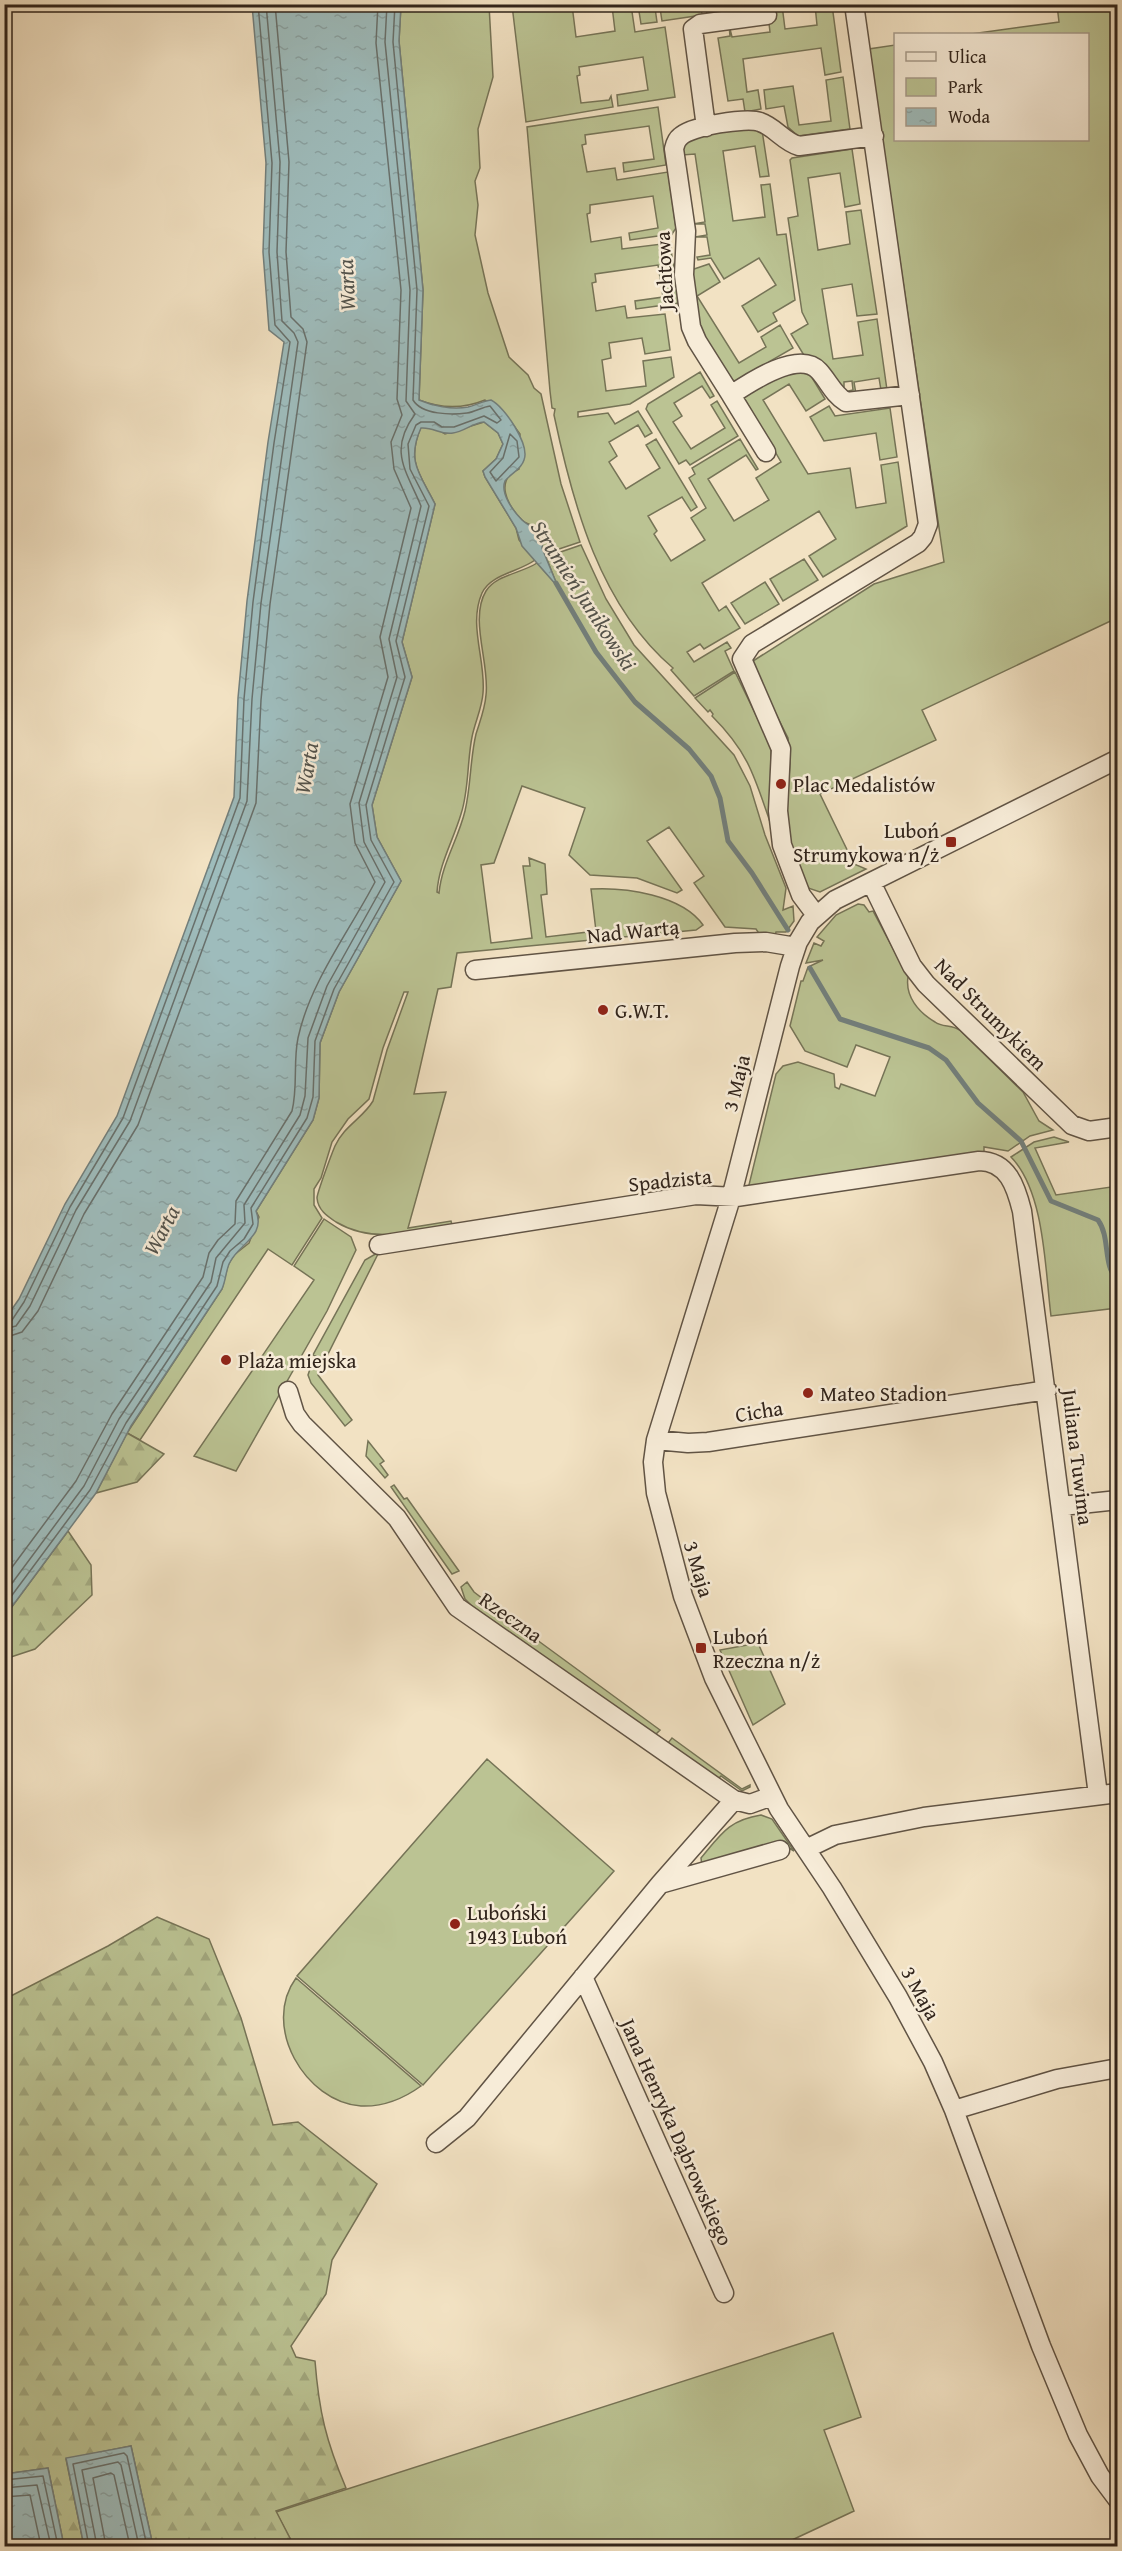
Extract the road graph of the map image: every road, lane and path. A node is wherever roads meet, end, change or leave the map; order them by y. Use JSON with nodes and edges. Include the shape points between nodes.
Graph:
{"nodes":[{"id":1,"x":854,"y":4,"type":"edge"},
{"id":2,"x":767,"y":15,"type":"dead end"},
{"id":3,"x":706,"y":127,"type":"junction"},
{"id":4,"x":874,"y":136,"type":"junction"},
{"id":5,"x":730,"y":395,"type":"junction"},
{"id":6,"x":910,"y":395,"type":"junction"},
{"id":7,"x":766,"y":452,"type":"dead end"},
{"id":8,"x":1118,"y":759,"type":"edge"},
{"id":9,"x":871,"y":882,"type":"junction"},
{"id":10,"x":816,"y":915,"type":"junction"},
{"id":11,"x":796,"y":947,"type":"junction"},
{"id":12,"x":475,"y":970,"type":"dead end"},
{"id":13,"x":1118,"y":1127,"type":"edge"},
{"id":14,"x":966,"y":1163,"type":"joint"},
{"id":15,"x":730,"y":1198,"type":"junction"},
{"id":16,"x":379,"y":1245,"type":"dead end"},
{"id":17,"x":1047,"y":1390,"type":"junction"},
{"id":18,"x":288,"y":1391,"type":"dead end"},
{"id":19,"x":656,"y":1440,"type":"junction"},
{"id":20,"x":1118,"y":1500,"type":"edge"},
{"id":21,"x":1062,"y":1506,"type":"junction"},
{"id":22,"x":1118,"y":1793,"type":"edge"},
{"id":23,"x":1098,"y":1795,"type":"junction"},
{"id":24,"x":772,"y":1796,"type":"junction"},
{"id":25,"x":735,"y":1800,"type":"junction"},
{"id":26,"x":806,"y":1849,"type":"junction"},
{"id":27,"x":780,"y":1850,"type":"dead end"},
{"id":28,"x":660,"y":1884,"type":"junction"},
{"id":29,"x":585,"y":1983,"type":"junction"},
{"id":30,"x":1118,"y":2068,"type":"edge"},
{"id":31,"x":954,"y":2110,"type":"junction"},
{"id":32,"x":436,"y":2144,"type":"dead end"},
{"id":33,"x":724,"y":2293,"type":"dead end"},
{"id":34,"x":1118,"y":2500,"type":"edge"}],
"edges":[{"from":1,"to":4,"type":"street"},
{"from":2,"to":3,"type":"street","via":[[700,24],[693,29]]},
{"from":3,"to":4,"type":"street","name":"Jachtowa","via":[[756,120],[799,146]]},
{"from":3,"to":5,"type":"street","name":"Jachtowa","via":[[685,133],[674,149],[686,231],[684,276],[693,335]]},
{"from":4,"to":6,"type":"street"},
{"from":5,"to":6,"type":"street","via":[[767,372],[800,365],[819,370],[837,397],[846,402]]},
{"from":5,"to":7,"type":"street","name":"Jachtowa"},
{"from":6,"to":10,"type":"street","via":[[928,518],[923,537],[752,644],[742,659],[782,749],[778,823],[783,851],[801,895]]},
{"from":8,"to":9,"type":"street","name":"3 Maja"},
{"from":9,"to":10,"type":"street","name":"3 Maja","via":[[835,900]]},
{"from":9,"to":13,"type":"street","name":"Nad Strumykiem","via":[[912,966],[926,984],[1071,1125],[1089,1131]]},
{"from":10,"to":11,"type":"street","name":"3 Maja"},
{"from":11,"to":12,"type":"street","name":"Nad Wartą","via":[[766,942],[735,943]]},
{"from":11,"to":15,"type":"street","name":"3 Maja"},
{"from":14,"to":15,"type":"street","name":"Spadzista"},
{"from":14,"to":17,"type":"street","name":"Juliana Tuwima","via":[[997,1164],[1016,1189]]},
{"from":15,"to":16,"type":"street","name":"Spadzista","via":[[696,1196]]},
{"from":15,"to":19,"type":"street","name":"3 Maja"},
{"from":17,"to":19,"type":"street","name":"Cicha","via":[[708,1442]]},
{"from":17,"to":21,"type":"street","name":"Juliana Tuwima"},
{"from":18,"to":25,"type":"street","name":"Rzeczna","via":[[302,1424],[397,1518],[457,1607]]},
{"from":19,"to":24,"type":"street","name":"3 Maja","via":[[656,1493],[687,1607],[707,1663]]},
{"from":20,"to":21,"type":"street"},
{"from":21,"to":23,"type":"street","name":"Juliana Tuwima"},
{"from":22,"to":23,"type":"street"},
{"from":23,"to":26,"type":"street","via":[[924,1817],[835,1834]]},
{"from":24,"to":25,"type":"street","via":[[750,1804]]},
{"from":24,"to":26,"type":"street","name":"3 Maja"},
{"from":25,"to":28,"type":"street"},
{"from":26,"to":31,"type":"street","name":"3 Maja","via":[[898,1997]]},
{"from":27,"to":28,"type":"street"},
{"from":28,"to":29,"type":"street"},
{"from":29,"to":32,"type":"street","via":[[467,2118]]},
{"from":29,"to":33,"type":"street","name":"Jana Henryka Dąbrowskiego"},
{"from":30,"to":31,"type":"street","via":[[1057,2079]]},
{"from":31,"to":34,"type":"street","name":"3 Maja","via":[[1078,2435]]}]}
